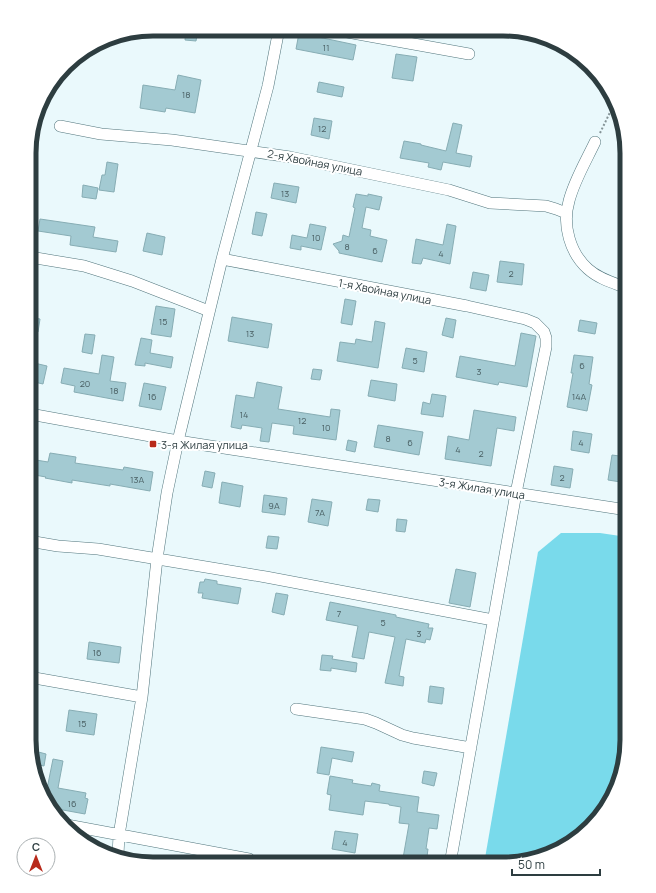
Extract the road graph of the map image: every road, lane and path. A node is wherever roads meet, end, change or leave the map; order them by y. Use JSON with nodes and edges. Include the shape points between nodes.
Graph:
{"nodes":[{"id":1,"x":278,"y":36,"type":"edge"},
{"id":2,"x":369,"y":36,"type":"edge"},
{"id":3,"x":469,"y":54,"type":"dead end"},
{"id":4,"x":611,"y":109,"type":"edge"},
{"id":5,"x":60,"y":126,"type":"dead end"},
{"id":6,"x":595,"y":142,"type":"joint"},
{"id":7,"x":250,"y":150,"type":"junction"},
{"id":8,"x":566,"y":213,"type":"junction"},
{"id":9,"x":36,"y":258,"type":"edge"},
{"id":10,"x":222,"y":259,"type":"junction"},
{"id":11,"x":620,"y":286,"type":"edge"},
{"id":12,"x":209,"y":311,"type":"junction"},
{"id":13,"x":36,"y":415,"type":"edge"},
{"id":14,"x":178,"y":441,"type":"junction"},
{"id":15,"x":516,"y":493,"type":"junction"},
{"id":16,"x":620,"y":509,"type":"edge"},
{"id":17,"x":36,"y":542,"type":"edge"},
{"id":18,"x":158,"y":559,"type":"junction"},
{"id":19,"x":493,"y":620,"type":"junction"},
{"id":20,"x":36,"y":678,"type":"edge"},
{"id":21,"x":142,"y":697,"type":"junction"},
{"id":22,"x":296,"y":709,"type":"dead end"},
{"id":23,"x":471,"y":748,"type":"junction"},
{"id":24,"x":74,"y":826,"type":"edge"},
{"id":25,"x":119,"y":835,"type":"junction"},
{"id":26,"x":118,"y":851,"type":"edge"},
{"id":27,"x":238,"y":857,"type":"edge"},
{"id":28,"x":451,"y":857,"type":"edge"}],
"edges":[{"from":1,"to":7,"type":"street","via":[[268,86]]},
{"from":2,"to":3,"type":"street"},
{"from":4,"to":6,"type":"path"},
{"from":5,"to":7,"type":"street","name":"2-я Хвойная улица","via":[[101,134]]},
{"from":6,"to":8,"type":"street","via":[[572,191]]},
{"from":7,"to":8,"type":"street","name":"2-я Хвойная улица","via":[[290,156],[449,190],[490,203],[546,206]]},
{"from":7,"to":10,"type":"street"},
{"from":8,"to":11,"type":"street","via":[[571,246],[580,261],[604,280]]},
{"from":9,"to":12,"type":"street","via":[[84,266],[132,281]]},
{"from":10,"to":12,"type":"street"},
{"from":10,"to":15,"type":"street","name":"1-я Хвойная улица","via":[[467,306],[535,323],[544,332],[546,347]]},
{"from":12,"to":14,"type":"street"},
{"from":13,"to":14,"type":"street","name":"3-я Жилая улица"},
{"from":14,"to":15,"type":"street","name":"3-я Жилая улица"},
{"from":14,"to":18,"type":"street","via":[[167,493]]},
{"from":15,"to":16,"type":"street","name":"3-я Жилая улица"},
{"from":15,"to":19,"type":"street"},
{"from":17,"to":18,"type":"street"},
{"from":18,"to":19,"type":"street"},
{"from":18,"to":21,"type":"street"},
{"from":19,"to":23,"type":"street"},
{"from":20,"to":21,"type":"street"},
{"from":21,"to":25,"type":"street"},
{"from":22,"to":23,"type":"street","via":[[365,719],[402,735]]},
{"from":23,"to":28,"type":"street"},
{"from":24,"to":25,"type":"street"},
{"from":25,"to":26,"type":"street"},
{"from":25,"to":27,"type":"street"}]}
